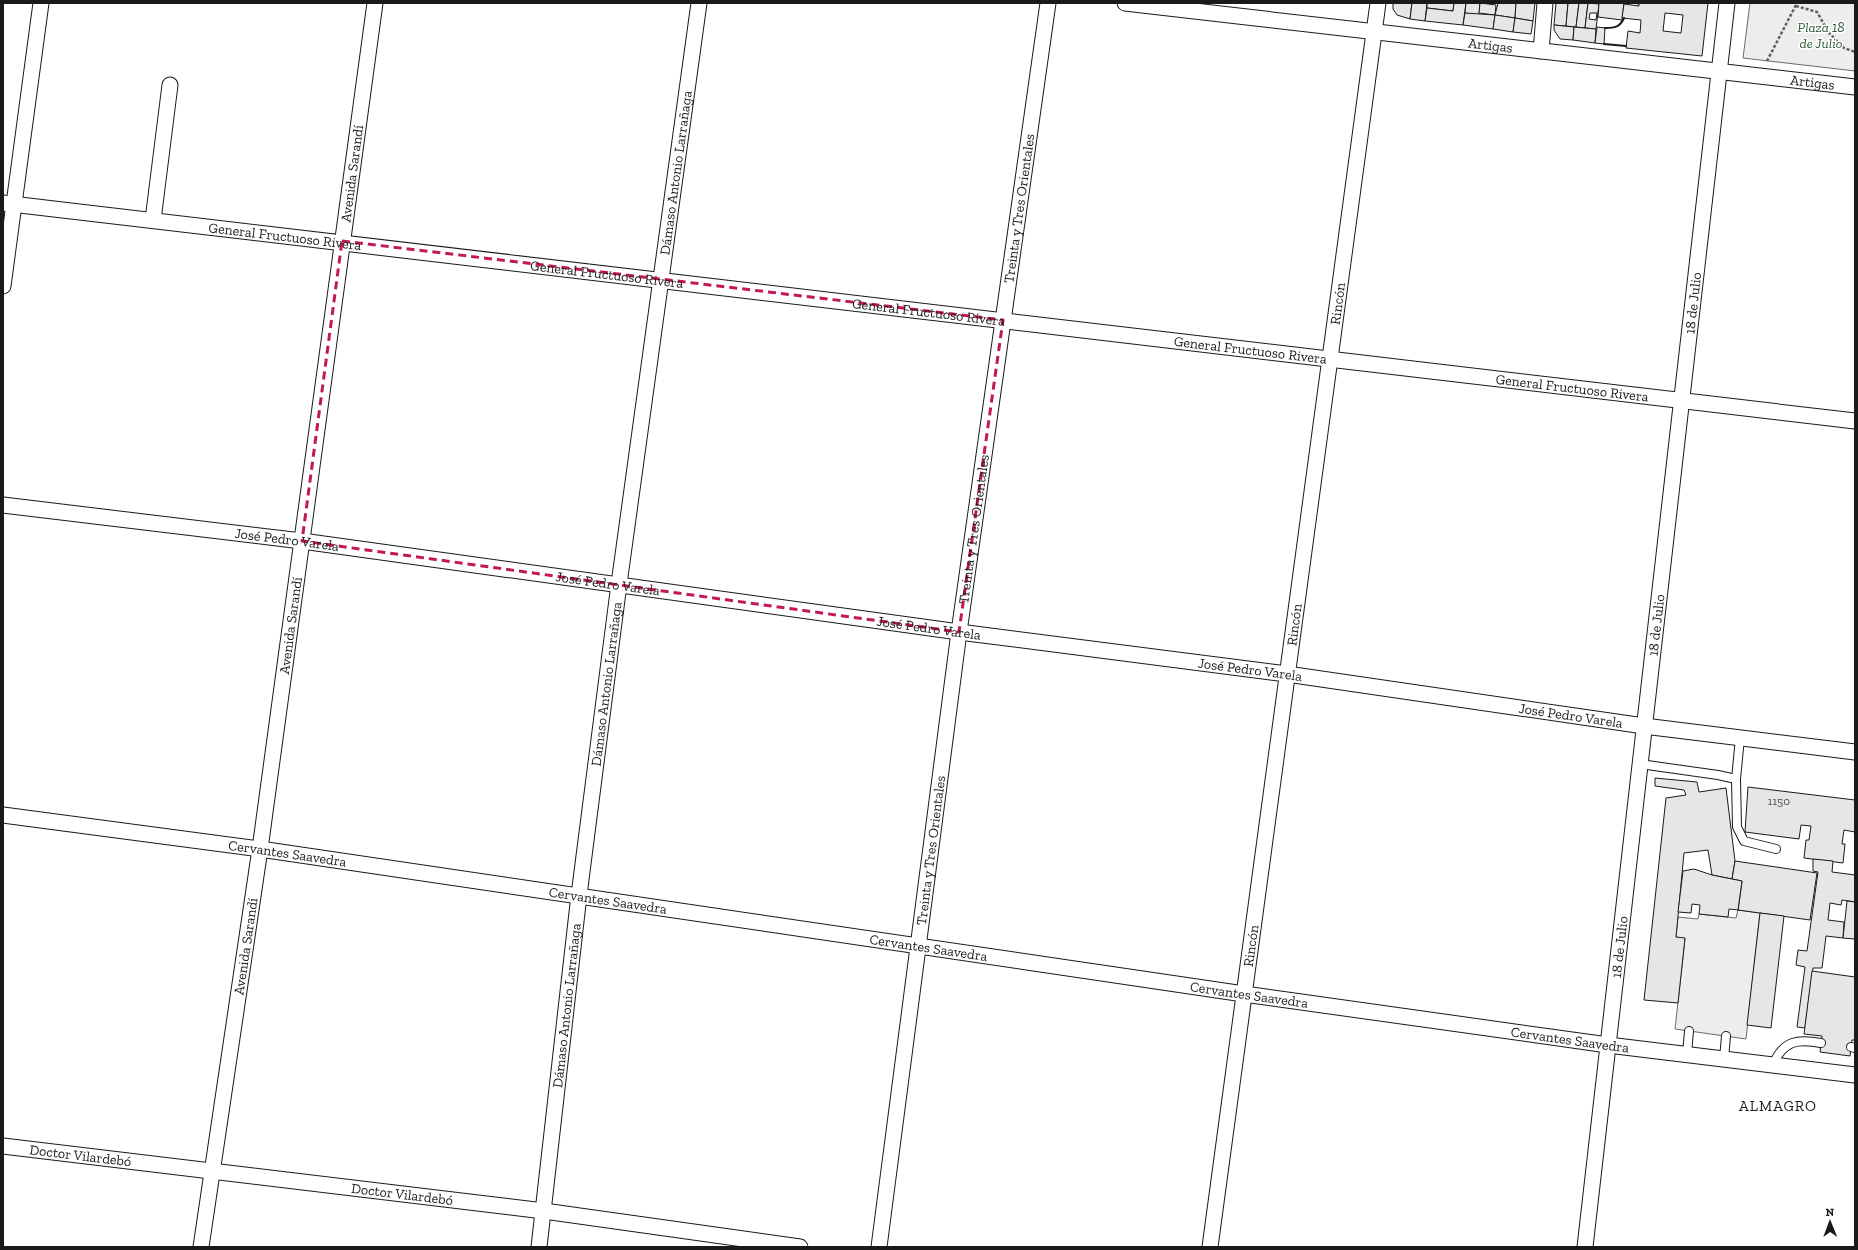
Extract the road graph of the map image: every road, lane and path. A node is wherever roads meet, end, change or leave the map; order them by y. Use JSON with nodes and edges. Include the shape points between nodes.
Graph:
{"nodes":[{"id":1,"x":41,"y":3,"type":"edge"},
{"id":2,"x":374,"y":3,"type":"edge"},
{"id":3,"x":699,"y":3,"type":"edge"},
{"id":4,"x":1048,"y":3,"type":"edge"},
{"id":5,"x":1126,"y":3,"type":"edge"},
{"id":6,"x":1378,"y":3,"type":"edge"},
{"id":7,"x":1545,"y":3,"type":"edge"},
{"id":8,"x":1727,"y":3,"type":"edge"},
{"id":9,"x":1797,"y":3,"type":"edge"},
{"id":10,"x":1796,"y":6,"type":"junction"},
{"id":11,"x":1374,"y":32,"type":"junction"},
{"id":12,"x":1541,"y":51,"type":"junction"},
{"id":13,"x":1855,"y":52,"type":"edge"},
{"id":14,"x":1767,"y":61,"type":"dead end"},
{"id":15,"x":1720,"y":70,"type":"junction"},
{"id":16,"x":170,"y":85,"type":"dead end"},
{"id":17,"x":1855,"y":86,"type":"edge"},
{"id":18,"x":9,"y":204,"type":"edge"},
{"id":19,"x":153,"y":220,"type":"junction"},
{"id":20,"x":342,"y":242,"type":"junction"},
{"id":21,"x":661,"y":281,"type":"junction"},
{"id":22,"x":3,"y":286,"type":"edge"},
{"id":23,"x":1003,"y":320,"type":"junction"},
{"id":24,"x":1330,"y":358,"type":"junction"},
{"id":25,"x":1682,"y":400,"type":"junction"},
{"id":26,"x":1855,"y":421,"type":"edge"},
{"id":27,"x":3,"y":505,"type":"edge"},
{"id":28,"x":302,"y":541,"type":"junction"},
{"id":29,"x":619,"y":584,"type":"junction"},
{"id":30,"x":958,"y":632,"type":"junction"},
{"id":31,"x":1287,"y":674,"type":"junction"},
{"id":32,"x":1644,"y":726,"type":"junction"},
{"id":33,"x":1740,"y":738,"type":"junction"},
{"id":34,"x":1855,"y":752,"type":"edge"},
{"id":35,"x":1640,"y":764,"type":"junction"},
{"id":36,"x":1736,"y":779,"type":"junction"},
{"id":37,"x":3,"y":815,"type":"edge"},
{"id":38,"x":260,"y":849,"type":"junction"},
{"id":39,"x":1776,"y":849,"type":"dead end"},
{"id":40,"x":579,"y":895,"type":"junction"},
{"id":41,"x":918,"y":947,"type":"junction"},
{"id":42,"x":1244,"y":994,"type":"junction"},
{"id":43,"x":1689,"y":1032,"type":"dead end"},
{"id":44,"x":1726,"y":1036,"type":"dead end"},
{"id":45,"x":1821,"y":1043,"type":"dead end"},
{"id":46,"x":1608,"y":1045,"type":"junction"},
{"id":47,"x":1687,"y":1054,"type":"junction"},
{"id":48,"x":1724,"y":1059,"type":"junction"},
{"id":49,"x":1773,"y":1064,"type":"junction"},
{"id":50,"x":1855,"y":1075,"type":"edge"},
{"id":51,"x":3,"y":1146,"type":"edge"},
{"id":52,"x":211,"y":1171,"type":"junction"},
{"id":53,"x":544,"y":1211,"type":"junction"},
{"id":54,"x":201,"y":1247,"type":"edge"},
{"id":55,"x":539,"y":1247,"type":"edge"},
{"id":56,"x":800,"y":1247,"type":"edge"},
{"id":57,"x":879,"y":1247,"type":"edge"},
{"id":58,"x":1210,"y":1247,"type":"edge"},
{"id":59,"x":1585,"y":1247,"type":"edge"}],
"edges":[{"from":1,"to":18,"type":"street"},
{"from":2,"to":20,"type":"street","name":"Avenida Sarandí"},
{"from":3,"to":21,"type":"street","name":"Dámaso Antonio Larrañaga"},
{"from":4,"to":23,"type":"street","name":"Treinta y Tres Orientales"},
{"from":5,"to":11,"type":"street","name":"Artigas"},
{"from":6,"to":11,"type":"street","name":"Rincón"},
{"from":7,"to":12,"type":"street"},
{"from":8,"to":15,"type":"street","name":"18 de Julio"},
{"from":9,"to":10,"type":"path"},
{"from":10,"to":13,"type":"path","via":[[1817,12],[1829,34],[1844,48]]},
{"from":10,"to":14,"type":"path"},
{"from":11,"to":12,"type":"street","name":"Artigas"},
{"from":11,"to":24,"type":"street","name":"Rincón"},
{"from":12,"to":15,"type":"street","name":"Artigas"},
{"from":15,"to":17,"type":"street","name":"Artigas"},
{"from":15,"to":25,"type":"street","name":"18 de Julio"},
{"from":16,"to":19,"type":"street"},
{"from":18,"to":19,"type":"street","name":"General Fructuoso Rivera"},
{"from":18,"to":22,"type":"street"},
{"from":19,"to":20,"type":"street","name":"General Fructuoso Rivera"},
{"from":20,"to":21,"type":"street","name":"General Fructuoso Rivera"},
{"from":20,"to":28,"type":"street","name":"Avenida Sarandí"},
{"from":21,"to":23,"type":"street","name":"General Fructuoso Rivera"},
{"from":21,"to":29,"type":"street","name":"Dámaso Antonio Larrañaga"},
{"from":23,"to":24,"type":"street","name":"General Fructuoso Rivera"},
{"from":23,"to":30,"type":"street","name":"Treinta y Tres Orientales"},
{"from":24,"to":25,"type":"street","name":"General Fructuoso Rivera"},
{"from":24,"to":31,"type":"street","name":"Rincón"},
{"from":25,"to":26,"type":"street","name":"General Fructuoso Rivera"},
{"from":25,"to":32,"type":"street","name":"18 de Julio"},
{"from":27,"to":28,"type":"street","name":"José Pedro Varela"},
{"from":28,"to":29,"type":"street","name":"José Pedro Varela"},
{"from":28,"to":38,"type":"street","name":"Avenida Sarandí"},
{"from":29,"to":30,"type":"street","name":"José Pedro Varela"},
{"from":29,"to":40,"type":"street","name":"Dámaso Antonio Larrañaga"},
{"from":30,"to":31,"type":"street","name":"José Pedro Varela"},
{"from":30,"to":41,"type":"street","name":"Treinta y Tres Orientales"},
{"from":31,"to":32,"type":"street","name":"José Pedro Varela"},
{"from":31,"to":42,"type":"street","name":"Rincón"},
{"from":32,"to":33,"type":"street","name":"José Pedro Varela"},
{"from":32,"to":35,"type":"street","name":"18 de Julio"},
{"from":33,"to":34,"type":"street","name":"José Pedro Varela"},
{"from":33,"to":36,"type":"lane"},
{"from":35,"to":36,"type":"lane"},
{"from":35,"to":46,"type":"street","name":"18 de Julio"},
{"from":36,"to":39,"type":"lane","via":[[1737,827],[1744,841]]},
{"from":37,"to":38,"type":"street","name":"Cervantes Saavedra"},
{"from":38,"to":40,"type":"street","name":"Cervantes Saavedra"},
{"from":38,"to":52,"type":"street","name":"Avenida Sarandí"},
{"from":40,"to":41,"type":"street","name":"Cervantes Saavedra"},
{"from":40,"to":53,"type":"street","name":"Dámaso Antonio Larrañaga"},
{"from":41,"to":42,"type":"street","name":"Cervantes Saavedra"},
{"from":41,"to":57,"type":"street","name":"Treinta y Tres Orientales"},
{"from":42,"to":46,"type":"street","name":"Cervantes Saavedra"},
{"from":42,"to":58,"type":"street","name":"Rincón"},
{"from":43,"to":47,"type":"lane"},
{"from":44,"to":48,"type":"lane"},
{"from":45,"to":49,"type":"lane","via":[[1793,1042],[1777,1054]]},
{"from":46,"to":47,"type":"street","name":"Cervantes Saavedra"},
{"from":46,"to":59,"type":"street","name":"18 de Julio"},
{"from":47,"to":48,"type":"street","name":"Cervantes Saavedra"},
{"from":48,"to":49,"type":"street","name":"Cervantes Saavedra"},
{"from":49,"to":50,"type":"street","name":"Cervantes Saavedra"},
{"from":51,"to":52,"type":"street","name":"Doctor Vilardebó"},
{"from":52,"to":53,"type":"street","name":"Doctor Vilardebó"},
{"from":52,"to":54,"type":"street","name":"Avenida Sarandí"},
{"from":53,"to":55,"type":"street","name":"Dámaso Antonio Larrañaga"},
{"from":53,"to":56,"type":"street","name":"Doctor Vilardebó"}]}
